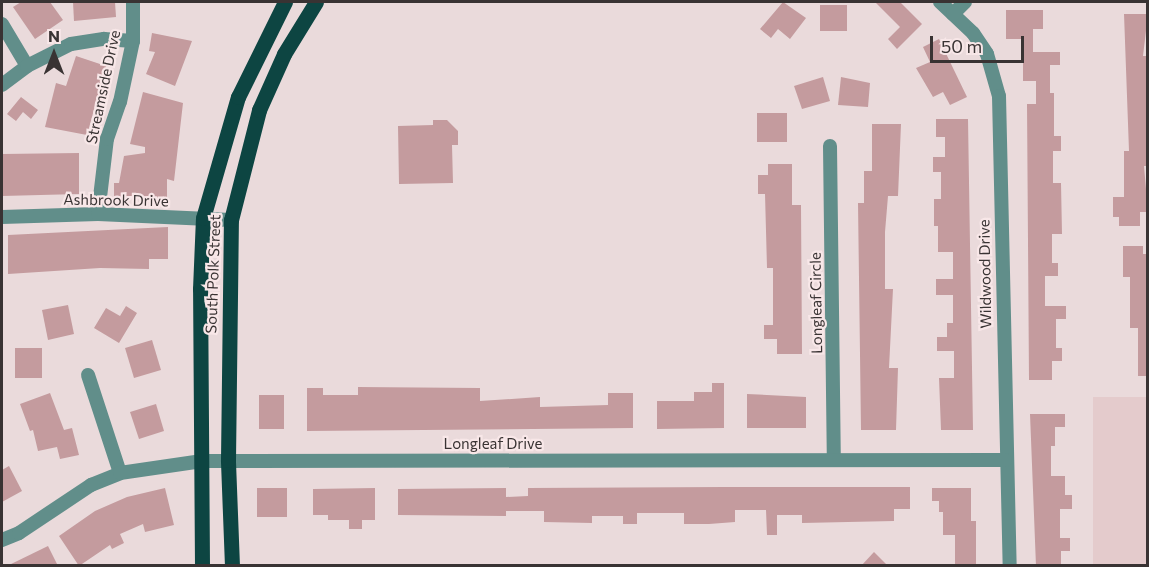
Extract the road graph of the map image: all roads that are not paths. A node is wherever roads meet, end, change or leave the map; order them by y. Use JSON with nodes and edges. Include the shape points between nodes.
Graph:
{"nodes":[{"id":1,"x":133,"y":2,"type":"edge"},
{"id":2,"x":285,"y":2,"type":"edge"},
{"id":3,"x":316,"y":2,"type":"edge"},
{"id":4,"x":940,"y":2,"type":"edge"},
{"id":5,"x":964,"y":2,"type":"edge"},
{"id":6,"x":953,"y":14,"type":"junction"},
{"id":7,"x":2,"y":24,"type":"edge"},
{"id":8,"x":133,"y":40,"type":"junction"},
{"id":9,"x":27,"y":66,"type":"junction"},
{"id":10,"x":2,"y":85,"type":"edge"},
{"id":11,"x":830,"y":146,"type":"dead end"},
{"id":12,"x":98,"y":214,"type":"junction"},
{"id":13,"x":2,"y":217,"type":"edge"},
{"id":14,"x":203,"y":218,"type":"junction"},
{"id":15,"x":231,"y":220,"type":"junction"},
{"id":16,"x":88,"y":375,"type":"dead end"},
{"id":17,"x":834,"y":459,"type":"junction"},
{"id":18,"x":228,"y":460,"type":"junction"},
{"id":19,"x":1005,"y":460,"type":"junction"},
{"id":20,"x":202,"y":461,"type":"junction"},
{"id":21,"x":120,"y":473,"type":"junction"},
{"id":22,"x":2,"y":540,"type":"edge"},
{"id":23,"x":202,"y":566,"type":"edge"},
{"id":24,"x":232,"y":566,"type":"edge"},
{"id":25,"x":1010,"y":566,"type":"edge"}],
"edges":[{"from":1,"to":8,"type":"street","name":"Streamside Drive"},
{"from":2,"to":14,"type":"main road","name":"South Polk Street","via":[[238,97]]},
{"from":3,"to":15,"type":"main road","name":"South Polk Street","via":[[284,54],[259,110]]},
{"from":4,"to":6,"type":"street","name":"Wildwood Drive"},
{"from":5,"to":6,"type":"street"},
{"from":6,"to":19,"type":"street","name":"Wildwood Drive","via":[[987,54],[999,96]]},
{"from":7,"to":9,"type":"street"},
{"from":8,"to":9,"type":"street","via":[[71,44]]},
{"from":8,"to":12,"type":"street","name":"Streamside Drive","via":[[120,102],[107,139]]},
{"from":9,"to":10,"type":"street"},
{"from":11,"to":17,"type":"street","name":"Longleaf Circle"},
{"from":12,"to":13,"type":"street","name":"Ashbrook Drive"},
{"from":12,"to":14,"type":"street","name":"Ashbrook Drive"},
{"from":14,"to":15,"type":"street","name":"Ashbrook Drive"},
{"from":14,"to":20,"type":"main road","name":"South Polk Street"},
{"from":15,"to":18,"type":"main road","name":"South Polk Street"},
{"from":16,"to":21,"type":"street"},
{"from":17,"to":18,"type":"street","name":"Longleaf Drive"},
{"from":17,"to":19,"type":"street","name":"Longleaf Drive"},
{"from":18,"to":20,"type":"street","name":"Longleaf Drive"},
{"from":18,"to":24,"type":"main road","name":"South Polk Street"},
{"from":19,"to":25,"type":"street","name":"Wildwood Drive"},
{"from":20,"to":21,"type":"street","name":"Longleaf Drive"},
{"from":20,"to":23,"type":"main road","name":"South Polk Street"},
{"from":21,"to":22,"type":"street","name":"Longleaf Drive","via":[[91,485]]}]}
